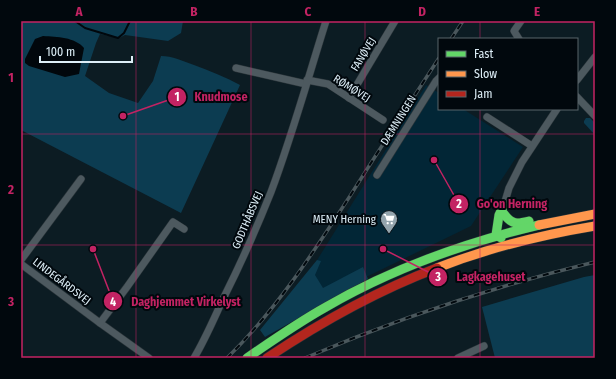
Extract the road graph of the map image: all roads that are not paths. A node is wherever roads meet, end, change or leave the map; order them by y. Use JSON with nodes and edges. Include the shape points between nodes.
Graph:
{"nodes":[{"id":1,"x":326,"y":21,"type":"edge"},
{"id":2,"x":395,"y":21,"type":"edge"},
{"id":3,"x":521,"y":21,"type":"edge"},
{"id":4,"x":518,"y":38,"type":"edge"},
{"id":5,"x":595,"y":57,"type":"edge"},
{"id":6,"x":236,"y":68,"type":"dead end"},
{"id":7,"x":438,"y":79,"type":"edge"},
{"id":8,"x":578,"y":79,"type":"edge"},
{"id":9,"x":306,"y":82,"type":"junction"},
{"id":10,"x":349,"y":98,"type":"junction"},
{"id":11,"x":578,"y":99,"type":"edge"},
{"id":12,"x":556,"y":110,"type":"edge"},
{"id":13,"x":595,"y":116,"type":"edge"},
{"id":14,"x":487,"y":117,"type":"dead end"},
{"id":15,"x":383,"y":120,"type":"dead end"},
{"id":16,"x":532,"y":146,"type":"junction"},
{"id":17,"x":377,"y":175,"type":"dead end"},
{"id":18,"x":81,"y":178,"type":"dead end"},
{"id":19,"x":504,"y":210,"type":"junction"},
{"id":20,"x":595,"y":214,"type":"edge"},
{"id":21,"x":549,"y":222,"type":"junction"},
{"id":22,"x":595,"y":223,"type":"edge"},
{"id":23,"x":595,"y":226,"type":"edge"},
{"id":24,"x":184,"y":229,"type":"dead end"},
{"id":25,"x":500,"y":235,"type":"junction"},
{"id":26,"x":21,"y":260,"type":"edge"},
{"id":27,"x":451,"y":263,"type":"junction"},
{"id":28,"x":21,"y":264,"type":"edge"},
{"id":29,"x":100,"y":323,"type":"junction"},
{"id":30,"x":484,"y":346,"type":"dead end"},
{"id":31,"x":148,"y":358,"type":"edge"},
{"id":32,"x":194,"y":358,"type":"edge"},
{"id":33,"x":247,"y":358,"type":"edge"},
{"id":34,"x":267,"y":358,"type":"edge"},
{"id":35,"x":458,"y":358,"type":"edge"}],
"edges":[{"from":1,"to":9,"type":"street","name":"GODTHÅBSVEJ"},
{"from":2,"to":10,"type":"street","name":"FANØVEJ"},
{"from":3,"to":4,"type":"street","via":[[514,31]]},
{"from":5,"to":8,"type":"street"},
{"from":6,"to":9,"type":"street"},
{"from":7,"to":17,"type":"street","name":"DÆMNINGEN"},
{"from":9,"to":10,"type":"street","name":"RØMØVEJ","via":[[328,84]]},
{"from":9,"to":32,"type":"street","name":"GODTHÅBSVEJ","via":[[271,191],[218,311]]},
{"from":10,"to":15,"type":"street","name":"RØMØVEJ"},
{"from":11,"to":13,"type":"street"},
{"from":12,"to":16,"type":"street"},
{"from":14,"to":16,"type":"street"},
{"from":16,"to":19,"type":"street","via":[[513,179]]},
{"from":18,"to":26,"type":"street","name":"LINDEGÅRDSVEJ"},
{"from":19,"to":21,"type":"main road","via":[[514,223],[540,219]]},
{"from":19,"to":25,"type":"main road"},
{"from":20,"to":21,"type":"main road"},
{"from":21,"to":25,"type":"main road"},
{"from":22,"to":25,"type":"main road","via":[[587,222],[507,239]]},
{"from":23,"to":27,"type":"main road","via":[[500,246]]},
{"from":24,"to":29,"type":"street","via":[[173,222]]},
{"from":25,"to":27,"type":"main road","via":[[493,243],[461,254]]},
{"from":25,"to":33,"type":"main road","via":[[446,251],[377,280],[285,331]]},
{"from":27,"to":34,"type":"main road","via":[[354,305]]},
{"from":28,"to":29,"type":"street","name":"LINDEGÅRDSVEJ"},
{"from":29,"to":31,"type":"street","name":"LINDEGÅRDSVEJ"},
{"from":30,"to":35,"type":"street"}]}
